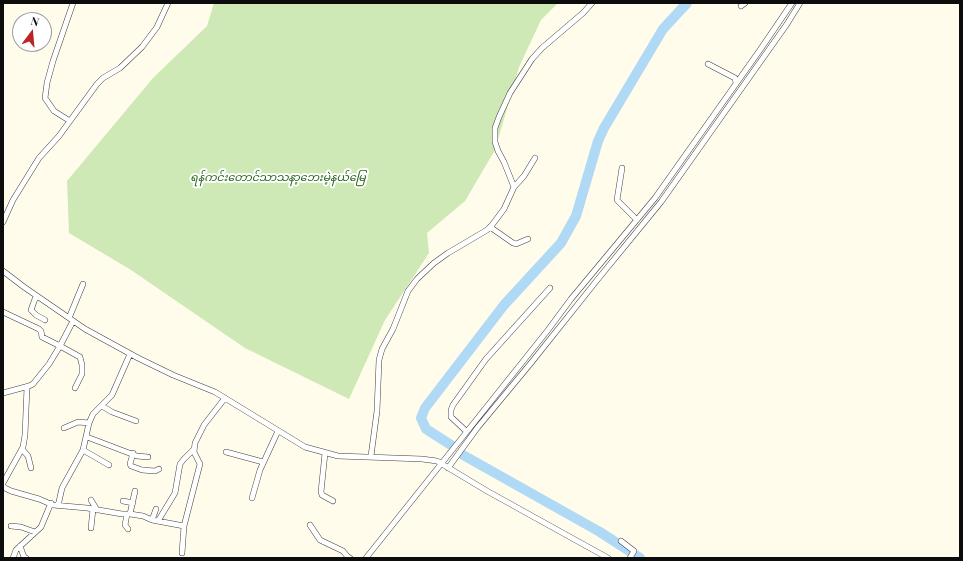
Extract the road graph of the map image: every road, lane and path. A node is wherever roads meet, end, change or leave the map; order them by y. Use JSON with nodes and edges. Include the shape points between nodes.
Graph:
{"nodes":[{"id":1,"x":73,"y":3,"type":"edge"},
{"id":2,"x":168,"y":3,"type":"edge"},
{"id":3,"x":592,"y":3,"type":"edge"},
{"id":4,"x":796,"y":4,"type":"edge"},
{"id":5,"x":708,"y":64,"type":"dead end"},
{"id":6,"x":736,"y":84,"type":"junction"},
{"id":7,"x":70,"y":121,"type":"junction"},
{"id":8,"x":535,"y":158,"type":"dead end"},
{"id":9,"x":622,"y":168,"type":"dead end"},
{"id":10,"x":514,"y":187,"type":"junction"},
{"id":11,"x":637,"y":220,"type":"junction"},
{"id":12,"x":3,"y":222,"type":"edge"},
{"id":13,"x":490,"y":227,"type":"junction"},
{"id":14,"x":528,"y":239,"type":"dead end"},
{"id":15,"x":623,"y":242,"type":"junction"},
{"id":16,"x":3,"y":271,"type":"edge"},
{"id":17,"x":83,"y":284,"type":"dead end"},
{"id":18,"x":550,"y":288,"type":"dead end"},
{"id":19,"x":36,"y":296,"type":"junction"},
{"id":20,"x":3,"y":312,"type":"edge"},
{"id":21,"x":45,"y":320,"type":"dead end"},
{"id":22,"x":71,"y":320,"type":"junction"},
{"id":23,"x":60,"y":346,"type":"junction"},
{"id":24,"x":130,"y":354,"type":"junction"},
{"id":25,"x":27,"y":387,"type":"junction"},
{"id":26,"x":75,"y":388,"type":"dead end"},
{"id":27,"x":3,"y":393,"type":"edge"},
{"id":28,"x":225,"y":398,"type":"junction"},
{"id":29,"x":102,"y":406,"type":"junction"},
{"id":30,"x":136,"y":421,"type":"dead end"},
{"id":31,"x":89,"y":423,"type":"junction"},
{"id":32,"x":64,"y":428,"type":"dead end"},
{"id":33,"x":278,"y":431,"type":"junction"},
{"id":34,"x":466,"y":431,"type":"junction"},
{"id":35,"x":87,"y":436,"type":"junction"},
{"id":36,"x":22,"y":449,"type":"junction"},
{"id":37,"x":194,"y":449,"type":"junction"},
{"id":38,"x":83,"y":450,"type":"junction"},
{"id":39,"x":226,"y":452,"type":"dead end"},
{"id":40,"x":133,"y":453,"type":"junction"},
{"id":41,"x":325,"y":453,"type":"junction"},
{"id":42,"x":371,"y":456,"type":"junction"},
{"id":43,"x":148,"y":457,"type":"dead end"},
{"id":44,"x":263,"y":462,"type":"junction"},
{"id":45,"x":444,"y":465,"type":"junction"},
{"id":46,"x":109,"y":466,"type":"dead end"},
{"id":47,"x":31,"y":468,"type":"dead end"},
{"id":48,"x":159,"y":469,"type":"dead end"},
{"id":49,"x":3,"y":484,"type":"edge"},
{"id":50,"x":135,"y":491,"type":"dead end"},
{"id":51,"x":252,"y":498,"type":"dead end"},
{"id":52,"x":92,"y":500,"type":"dead end"},
{"id":53,"x":124,"y":501,"type":"dead end"},
{"id":54,"x":333,"y":501,"type":"dead end"},
{"id":55,"x":51,"y":503,"type":"junction"},
{"id":56,"x":133,"y":503,"type":"junction"},
{"id":57,"x":58,"y":506,"type":"junction"},
{"id":58,"x":95,"y":509,"type":"junction"},
{"id":59,"x":156,"y":509,"type":"dead end"},
{"id":60,"x":129,"y":514,"type":"junction"},
{"id":61,"x":152,"y":520,"type":"junction"},
{"id":62,"x":158,"y":521,"type":"junction"},
{"id":63,"x":310,"y":525,"type":"dead end"},
{"id":64,"x":11,"y":526,"type":"dead end"},
{"id":65,"x":184,"y":526,"type":"junction"},
{"id":66,"x":91,"y":528,"type":"dead end"},
{"id":67,"x":128,"y":529,"type":"dead end"},
{"id":68,"x":35,"y":532,"type":"junction"},
{"id":69,"x":621,"y":541,"type":"dead end"},
{"id":70,"x":20,"y":546,"type":"junction"},
{"id":71,"x":182,"y":553,"type":"dead end"},
{"id":72,"x":14,"y":558,"type":"edge"},
{"id":73,"x":26,"y":558,"type":"edge"},
{"id":74,"x":350,"y":558,"type":"edge"},
{"id":75,"x":366,"y":558,"type":"edge"},
{"id":76,"x":608,"y":558,"type":"edge"},
{"id":77,"x":630,"y":558,"type":"edge"}],
"edges":[{"from":1,"to":7,"type":"street","via":[[53,61],[45,98],[54,111]]},
{"from":2,"to":7,"type":"street","via":[[157,27],[142,47],[120,68],[102,78]]},
{"from":3,"to":10,"type":"street","via":[[534,56],[514,85],[501,112],[495,128],[495,142]]},
{"from":4,"to":6,"type":"street"},
{"from":4,"to":15,"type":"street","via":[[787,24],[661,202]]},
{"from":5,"to":6,"type":"street","via":[[735,78]]},
{"from":6,"to":11,"type":"street"},
{"from":7,"to":12,"type":"street","via":[[39,158]]},
{"from":8,"to":10,"type":"street"},
{"from":9,"to":11,"type":"street","via":[[617,200]]},
{"from":10,"to":13,"type":"street","via":[[504,209]]},
{"from":11,"to":15,"type":"street"},
{"from":13,"to":14,"type":"street","via":[[516,244]]},
{"from":13,"to":42,"type":"street","via":[[434,264],[408,291],[378,360],[377,411]]},
{"from":15,"to":34,"type":"street","via":[[571,299]]},
{"from":15,"to":45,"type":"street","via":[[549,341]]},
{"from":16,"to":19,"type":"street"},
{"from":17,"to":22,"type":"street"},
{"from":18,"to":34,"type":"street","via":[[486,359],[453,405],[451,417]]},
{"from":19,"to":21,"type":"street","via":[[31,310]]},
{"from":19,"to":22,"type":"street"},
{"from":20,"to":23,"type":"street","via":[[39,328],[42,337]]},
{"from":22,"to":23,"type":"street"},
{"from":22,"to":24,"type":"street"},
{"from":23,"to":25,"type":"street","via":[[38,378]]},
{"from":23,"to":26,"type":"street","via":[[78,355],[81,360],[82,377]]},
{"from":24,"to":28,"type":"street"},
{"from":24,"to":29,"type":"street","via":[[112,395]]},
{"from":25,"to":27,"type":"street"},
{"from":25,"to":36,"type":"street"},
{"from":28,"to":33,"type":"street"},
{"from":28,"to":37,"type":"street","via":[[204,425]]},
{"from":29,"to":30,"type":"street"},
{"from":29,"to":31,"type":"street","via":[[93,414]]},
{"from":31,"to":32,"type":"street","via":[[78,422]]},
{"from":31,"to":35,"type":"street"},
{"from":33,"to":41,"type":"street","via":[[305,447]]},
{"from":33,"to":44,"type":"street"},
{"from":34,"to":45,"type":"street"},
{"from":35,"to":38,"type":"street"},
{"from":35,"to":40,"type":"street"},
{"from":36,"to":47,"type":"street","via":[[28,456]]},
{"from":36,"to":49,"type":"street"},
{"from":37,"to":62,"type":"street","via":[[180,464],[175,493]]},
{"from":37,"to":65,"type":"street","via":[[200,463]]},
{"from":38,"to":46,"type":"street"},
{"from":38,"to":57,"type":"street","via":[[62,488]]},
{"from":39,"to":44,"type":"street"},
{"from":40,"to":43,"type":"street"},
{"from":40,"to":48,"type":"street","via":[[131,466],[142,470]]},
{"from":41,"to":42,"type":"street","via":[[338,456]]},
{"from":41,"to":54,"type":"street","via":[[321,492]]},
{"from":42,"to":45,"type":"street","via":[[422,459]]},
{"from":44,"to":51,"type":"street"},
{"from":45,"to":75,"type":"street"},
{"from":45,"to":76,"type":"street","via":[[498,498]]},
{"from":49,"to":55,"type":"street","via":[[11,491]]},
{"from":50,"to":56,"type":"street"},
{"from":52,"to":58,"type":"street"},
{"from":53,"to":56,"type":"street"},
{"from":55,"to":57,"type":"street"},
{"from":55,"to":68,"type":"street","via":[[42,525]]},
{"from":56,"to":60,"type":"street"},
{"from":57,"to":58,"type":"street"},
{"from":58,"to":60,"type":"street"},
{"from":58,"to":66,"type":"street"},
{"from":59,"to":61,"type":"street"},
{"from":60,"to":61,"type":"street"},
{"from":60,"to":67,"type":"street","via":[[125,525]]},
{"from":61,"to":62,"type":"street"},
{"from":62,"to":65,"type":"street"},
{"from":63,"to":74,"type":"street","via":[[320,540],[343,551]]},
{"from":64,"to":68,"type":"street"},
{"from":65,"to":71,"type":"street"},
{"from":68,"to":70,"type":"street"},
{"from":69,"to":77,"type":"street","via":[[633,549],[634,553]]},
{"from":70,"to":72,"type":"street"},
{"from":70,"to":73,"type":"street"}]}
